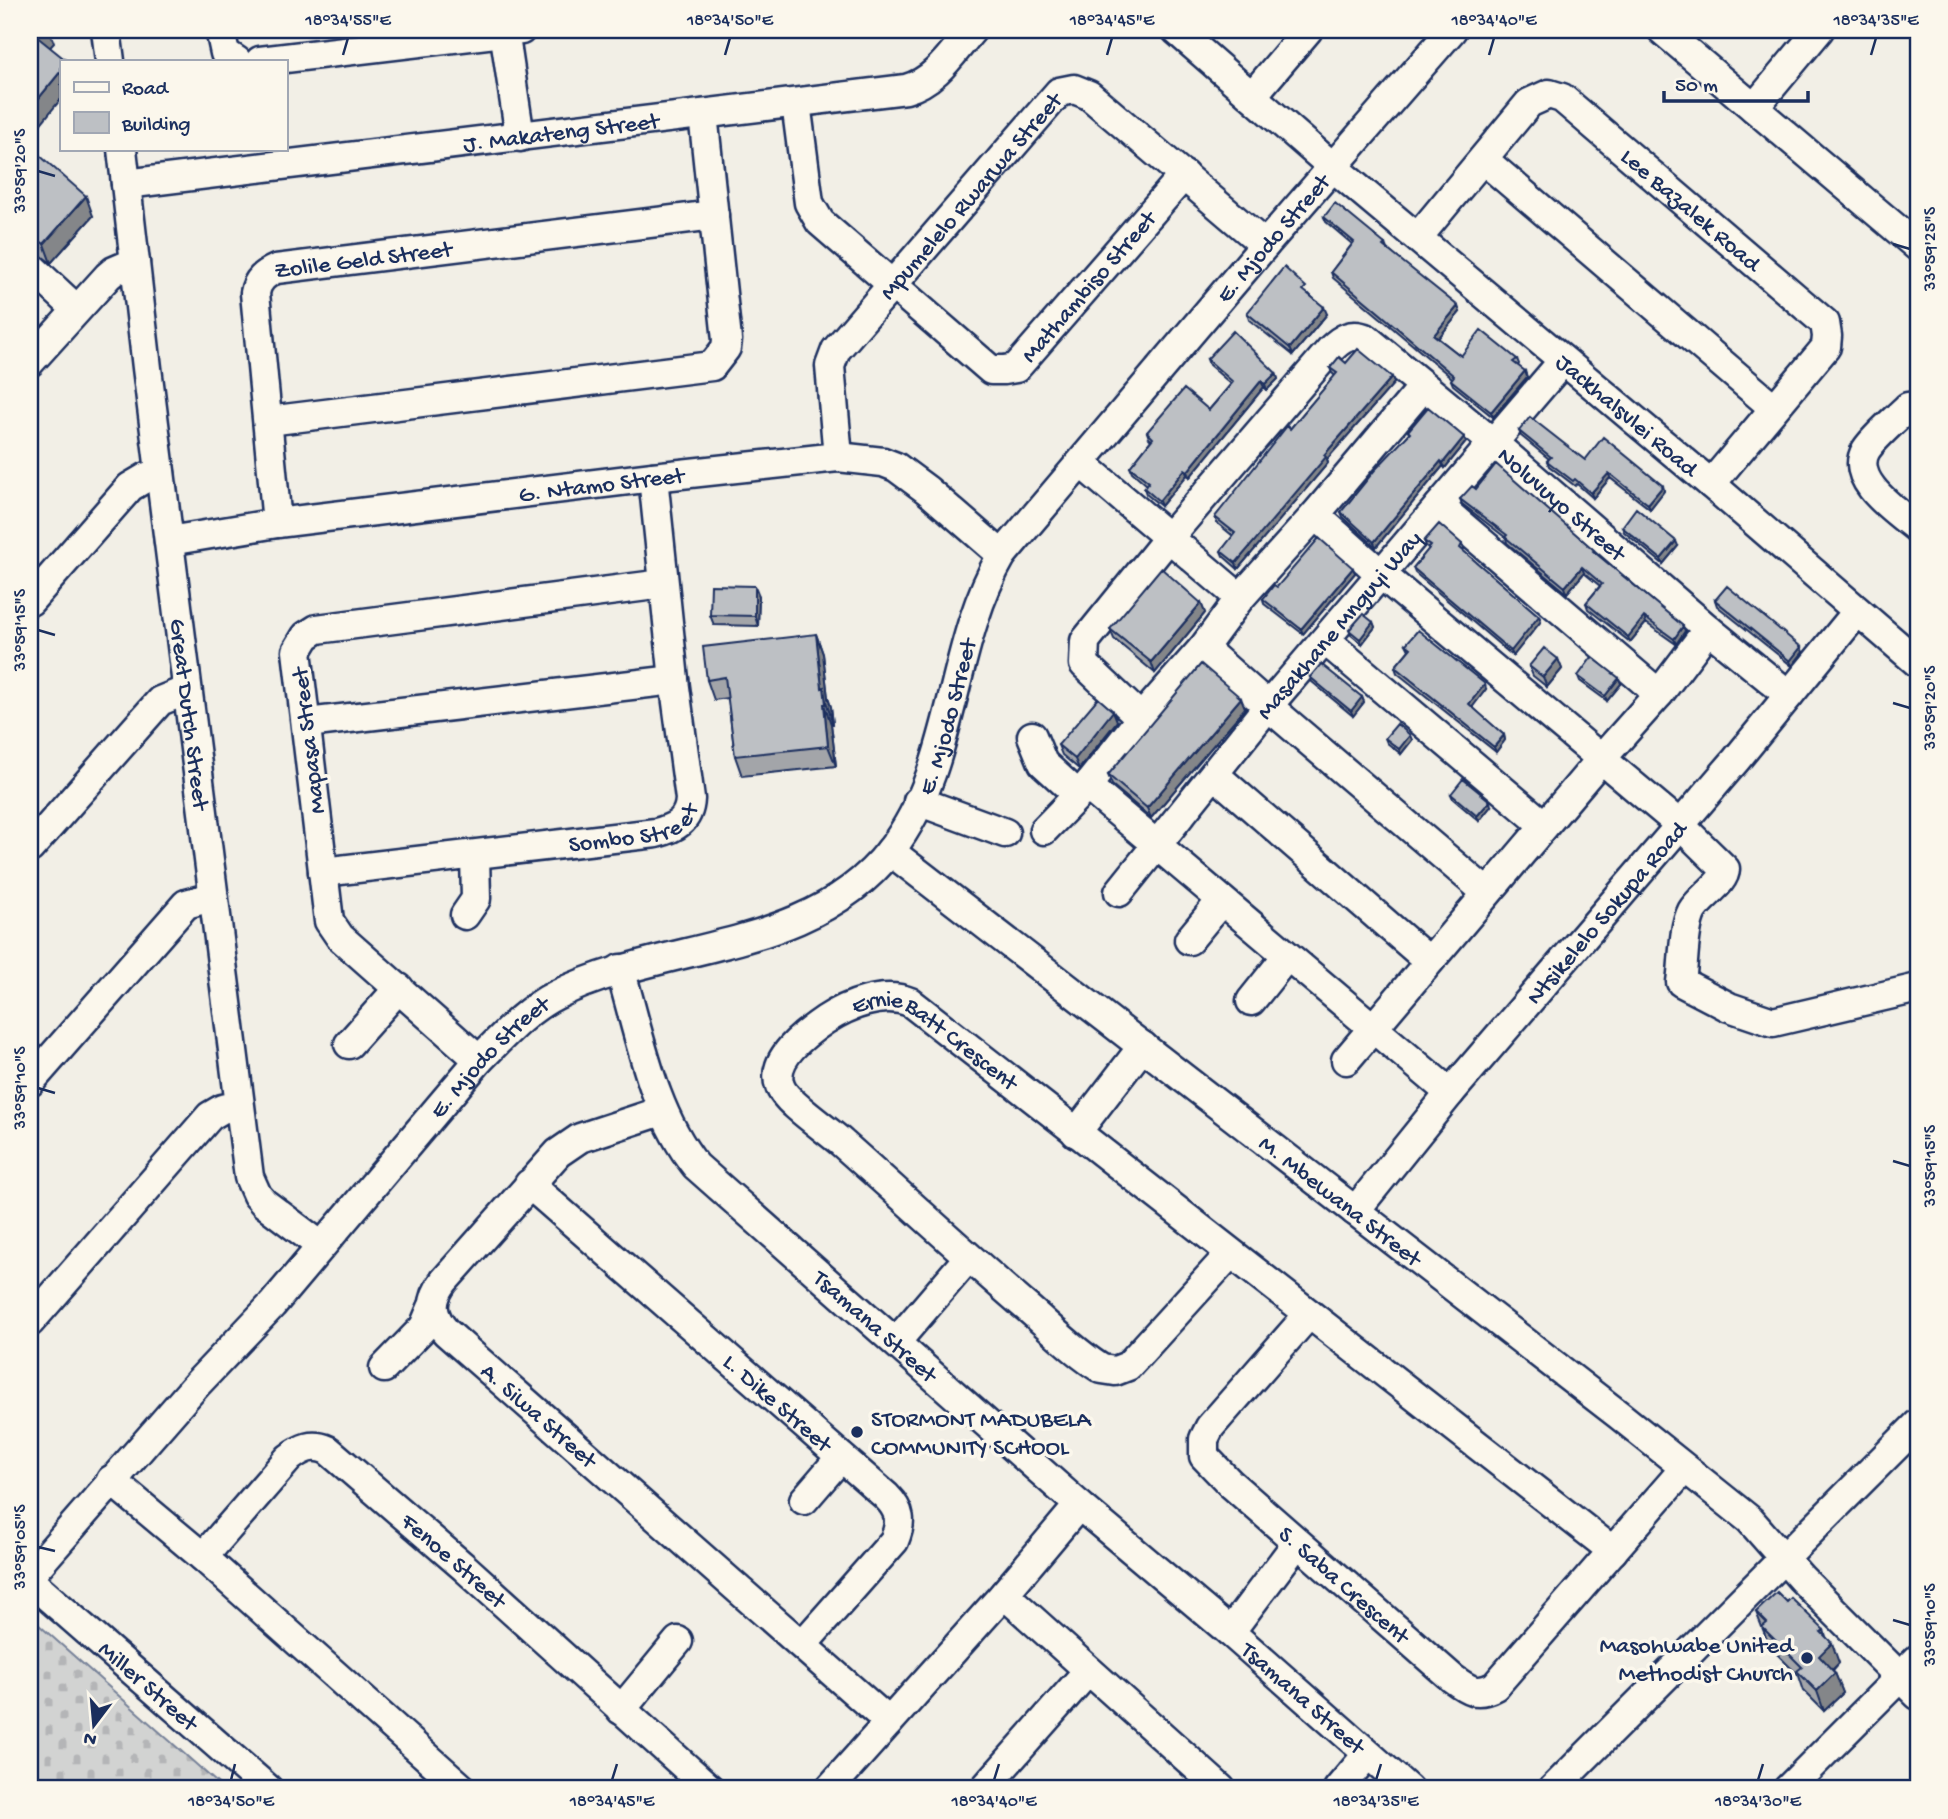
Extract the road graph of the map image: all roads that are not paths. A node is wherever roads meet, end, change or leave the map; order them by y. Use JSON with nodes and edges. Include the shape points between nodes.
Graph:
{"nodes":[{"id":1,"x":106,"y":30,"type":"edge"},
{"id":2,"x":220,"y":30,"type":"edge"},
{"id":3,"x":510,"y":30,"type":"edge"},
{"id":4,"x":972,"y":30,"type":"edge"},
{"id":5,"x":1176,"y":30,"type":"edge"},
{"id":6,"x":1308,"y":30,"type":"edge"},
{"id":7,"x":1452,"y":30,"type":"edge"},
{"id":8,"x":1662,"y":30,"type":"edge"},
{"id":9,"x":1819,"y":30,"type":"edge"},
{"id":10,"x":412,"y":36,"type":"edge"},
{"id":11,"x":110,"y":60,"type":"edge"},
{"id":12,"x":236,"y":60,"type":"edge"},
{"id":13,"x":266,"y":60,"type":"edge"},
{"id":14,"x":1252,"y":96,"type":"junction"},
{"id":15,"x":796,"y":103,"type":"junction"},
{"id":16,"x":1754,"y":108,"type":"junction"},
{"id":17,"x":703,"y":114,"type":"junction"},
{"id":18,"x":520,"y":137,"type":"junction"},
{"id":19,"x":122,"y":150,"type":"edge"},
{"id":20,"x":1484,"y":160,"type":"junction"},
{"id":21,"x":1334,"y":168,"type":"junction"},
{"id":22,"x":1184,"y":175,"type":"junction"},
{"id":23,"x":126,"y":184,"type":"junction"},
{"id":24,"x":714,"y":215,"type":"junction"},
{"id":25,"x":1418,"y":237,"type":"junction"},
{"id":26,"x":1265,"y":245,"type":"junction"},
{"id":27,"x":1918,"y":247,"type":"edge"},
{"id":28,"x":135,"y":262,"type":"junction"},
{"id":29,"x":30,"y":266,"type":"edge"},
{"id":30,"x":892,"y":284,"type":"junction"},
{"id":31,"x":76,"y":309,"type":"junction"},
{"id":32,"x":1563,"y":361,"type":"junction"},
{"id":33,"x":30,"y":362,"type":"edge"},
{"id":34,"x":1423,"y":387,"type":"junction"},
{"id":35,"x":1918,"y":406,"type":"edge"},
{"id":36,"x":1774,"y":408,"type":"junction"},
{"id":37,"x":268,"y":421,"type":"junction"},
{"id":38,"x":1492,"y":442,"type":"junction"},
{"id":39,"x":838,"y":457,"type":"junction"},
{"id":40,"x":1081,"y":463,"type":"junction"},
{"id":41,"x":160,"y":473,"type":"junction"},
{"id":42,"x":653,"y":477,"type":"junction"},
{"id":43,"x":1711,"y":484,"type":"junction"},
{"id":44,"x":1439,"y":506,"type":"junction"},
{"id":45,"x":1315,"y":515,"type":"junction"},
{"id":46,"x":277,"y":523,"type":"junction"},
{"id":47,"x":1918,"y":529,"type":"edge"},
{"id":48,"x":1170,"y":536,"type":"junction"},
{"id":49,"x":169,"y":541,"type":"junction"},
{"id":50,"x":1002,"y":555,"type":"junction"},
{"id":51,"x":1382,"y":575,"type":"junction"},
{"id":52,"x":663,"y":584,"type":"junction"},
{"id":53,"x":1240,"y":598,"type":"junction"},
{"id":54,"x":30,"y":601,"type":"edge"},
{"id":55,"x":1857,"y":612,"type":"junction"},
{"id":56,"x":1708,"y":629,"type":"junction"},
{"id":57,"x":1326,"y":641,"type":"junction"},
{"id":58,"x":1203,"y":648,"type":"junction"},
{"id":59,"x":1918,"y":663,"type":"edge"},
{"id":60,"x":674,"y":680,"type":"junction"},
{"id":61,"x":187,"y":690,"type":"junction"},
{"id":62,"x":1659,"y":694,"type":"junction"},
{"id":63,"x":1789,"y":695,"type":"junction"},
{"id":64,"x":1268,"y":706,"type":"junction"},
{"id":65,"x":1141,"y":718,"type":"junction"},
{"id":66,"x":307,"y":723,"type":"junction"},
{"id":67,"x":1032,"y":736,"type":"dead end"},
{"id":68,"x":1602,"y":758,"type":"junction"},
{"id":69,"x":1215,"y":775,"type":"junction"},
{"id":70,"x":1083,"y":790,"type":"junction"},
{"id":71,"x":918,"y":801,"type":"junction"},
{"id":72,"x":1679,"y":824,"type":"junction"},
{"id":73,"x":1544,"y":825,"type":"junction"},
{"id":74,"x":1045,"y":831,"type":"dead end"},
{"id":75,"x":1005,"y":832,"type":"dead end"},
{"id":76,"x":1158,"y":844,"type":"junction"},
{"id":77,"x":30,"y":848,"type":"edge"},
{"id":78,"x":890,"y":851,"type":"junction"},
{"id":79,"x":475,"y":855,"type":"junction"},
{"id":80,"x":323,"y":872,"type":"junction"},
{"id":81,"x":1118,"y":892,"type":"dead end"},
{"id":82,"x":1487,"y":893,"type":"junction"},
{"id":83,"x":212,"y":897,"type":"junction"},
{"id":84,"x":1222,"y":901,"type":"junction"},
{"id":85,"x":465,"y":915,"type":"dead end"},
{"id":86,"x":1189,"y":940,"type":"dead end"},
{"id":87,"x":1287,"y":956,"type":"junction"},
{"id":88,"x":1429,"y":961,"type":"junction"},
{"id":89,"x":620,"y":969,"type":"junction"},
{"id":90,"x":399,"y":988,"type":"junction"},
{"id":91,"x":1918,"y":988,"type":"edge"},
{"id":92,"x":1251,"y":1001,"type":"dead end"},
{"id":93,"x":1374,"y":1028,"type":"junction"},
{"id":94,"x":349,"y":1044,"type":"dead end"},
{"id":95,"x":1143,"y":1046,"type":"junction"},
{"id":96,"x":480,"y":1060,"type":"junction"},
{"id":97,"x":1347,"y":1061,"type":"dead end"},
{"id":98,"x":30,"y":1082,"type":"edge"},
{"id":99,"x":1450,"y":1093,"type":"junction"},
{"id":100,"x":238,"y":1105,"type":"junction"},
{"id":101,"x":662,"y":1111,"type":"junction"},
{"id":102,"x":1076,"y":1133,"type":"junction"},
{"id":103,"x":528,"y":1184,"type":"junction"},
{"id":104,"x":1355,"y":1211,"type":"junction"},
{"id":105,"x":321,"y":1245,"type":"junction"},
{"id":106,"x":1230,"y":1254,"type":"junction"},
{"id":107,"x":968,"y":1258,"type":"junction"},
{"id":108,"x":432,"y":1308,"type":"junction"},
{"id":109,"x":1310,"y":1314,"type":"junction"},
{"id":110,"x":30,"y":1322,"type":"edge"},
{"id":111,"x":896,"y":1342,"type":"junction"},
{"id":112,"x":384,"y":1368,"type":"dead end"},
{"id":113,"x":1918,"y":1424,"type":"edge"},
{"id":114,"x":841,"y":1457,"type":"junction"},
{"id":115,"x":1684,"y":1469,"type":"junction"},
{"id":116,"x":111,"y":1480,"type":"junction"},
{"id":117,"x":804,"y":1500,"type":"dead end"},
{"id":118,"x":1079,"y":1505,"type":"junction"},
{"id":119,"x":1297,"y":1543,"type":"junction"},
{"id":120,"x":1613,"y":1551,"type":"junction"},
{"id":121,"x":1784,"y":1557,"type":"junction"},
{"id":122,"x":202,"y":1558,"type":"junction"},
{"id":123,"x":30,"y":1575,"type":"edge"},
{"id":124,"x":30,"y":1581,"type":"edge"},
{"id":125,"x":1004,"y":1594,"type":"junction"},
{"id":126,"x":1230,"y":1632,"type":"junction"},
{"id":127,"x":678,"y":1641,"type":"dead end"},
{"id":128,"x":803,"y":1644,"type":"junction"},
{"id":129,"x":1088,"y":1671,"type":"junction"},
{"id":130,"x":1912,"y":1677,"type":"edge"},
{"id":131,"x":621,"y":1710,"type":"junction"},
{"id":132,"x":889,"y":1722,"type":"junction"},
{"id":133,"x":1367,"y":1755,"type":"junction"},
{"id":134,"x":692,"y":1784,"type":"edge"},
{"id":135,"x":1213,"y":1787,"type":"edge"},
{"id":136,"x":268,"y":1789,"type":"edge"},
{"id":137,"x":463,"y":1789,"type":"edge"},
{"id":138,"x":829,"y":1789,"type":"edge"},
{"id":139,"x":984,"y":1789,"type":"edge"},
{"id":140,"x":1338,"y":1789,"type":"edge"},
{"id":141,"x":1408,"y":1789,"type":"edge"},
{"id":142,"x":1553,"y":1789,"type":"edge"},
{"id":143,"x":1788,"y":1789,"type":"edge"}],
"edges":[{"from":1,"to":11,"type":"street"},
{"from":2,"to":12,"type":"street","via":[[225,53]]},
{"from":3,"to":10,"type":"street"},
{"from":3,"to":18,"type":"street"},
{"from":4,"to":15,"type":"street","name":"J. Makateng Street","via":[[931,78],[919,85]]},
{"from":5,"to":14,"type":"street","name":"Jackhalsvlei Road"},
{"from":6,"to":14,"type":"street"},
{"from":7,"to":21,"type":"street","name":"E. Mjodo Street"},
{"from":8,"to":16,"type":"street"},
{"from":9,"to":16,"type":"street"},
{"from":10,"to":13,"type":"street"},
{"from":14,"to":21,"type":"street","name":"Jackhalsvlei Road"},
{"from":15,"to":17,"type":"street","name":"J. Makateng Street"},
{"from":15,"to":30,"type":"street","name":"Mathambiso Street","via":[[813,214]]},
{"from":16,"to":27,"type":"street"},
{"from":17,"to":18,"type":"street","name":"J. Makateng Street"},
{"from":17,"to":24,"type":"street"},
{"from":18,"to":23,"type":"street","name":"J. Makateng Street"},
{"from":19,"to":23,"type":"street","name":"Great Dutch Street"},
{"from":20,"to":25,"type":"street","name":"Lee Bazalek Road"},
{"from":20,"to":36,"type":"street"},
{"from":20,"to":36,"type":"street","name":"Lee Bazalek Road","via":[[1529,103],[1544,95],[1558,96],[1822,318],[1826,347]]},
{"from":21,"to":25,"type":"street","name":"Jackhalsvlei Road"},
{"from":21,"to":26,"type":"street","name":"E. Mjodo Street"},
{"from":22,"to":26,"type":"street","name":"Mpumelelo Rwarwa Street"},
{"from":22,"to":30,"type":"street","name":"Mpumelelo Rwarwa Street","via":[[1090,95],[1059,92]]},
{"from":22,"to":30,"type":"street","name":"Mathambiso Street","via":[[1016,368],[986,368]]},
{"from":23,"to":28,"type":"street","name":"Great Dutch Street"},
{"from":24,"to":37,"type":"street","via":[[727,340],[712,366]]},
{"from":24,"to":37,"type":"street","name":"Zolile Geld Street","via":[[275,269],[259,281],[254,293]]},
{"from":25,"to":32,"type":"street","name":"Jackhalsvlei Road"},
{"from":26,"to":40,"type":"street","name":"E. Mjodo Street"},
{"from":28,"to":31,"type":"street","via":[[114,271]]},
{"from":28,"to":41,"type":"street","name":"Great Dutch Street"},
{"from":29,"to":31,"type":"street"},
{"from":30,"to":39,"type":"street","name":"Mpumelelo Rwarwa Street","via":[[832,357]]},
{"from":31,"to":33,"type":"street"},
{"from":32,"to":38,"type":"street","name":"Masakhane Mnguyi Way"},
{"from":32,"to":43,"type":"street","name":"Jackhalsvlei Road"},
{"from":34,"to":38,"type":"street","name":"Noluvuyo Street"},
{"from":34,"to":45,"type":"street"},
{"from":34,"to":48,"type":"street","name":"Noluvuyo Street","via":[[1367,339],[1346,337]]},
{"from":35,"to":47,"type":"street","via":[[1908,407],[1867,449],[1861,467],[1880,497]]},
{"from":36,"to":43,"type":"street","name":"Lee Bazalek Road"},
{"from":37,"to":46,"type":"street","name":"Zolile Geld Street"},
{"from":38,"to":44,"type":"street","name":"Masakhane Mnguyi Way"},
{"from":38,"to":56,"type":"street","name":"Noluvuyo Street"},
{"from":39,"to":42,"type":"street","name":"G. Ntamo Street"},
{"from":39,"to":50,"type":"street","name":"G. Ntamo Street","via":[[896,467]]},
{"from":40,"to":48,"type":"street"},
{"from":40,"to":50,"type":"street","name":"E. Mjodo Street"},
{"from":41,"to":49,"type":"street","name":"Great Dutch Street"},
{"from":41,"to":54,"type":"street","via":[[130,486]]},
{"from":42,"to":46,"type":"street","name":"G. Ntamo Street"},
{"from":42,"to":52,"type":"street","name":"Sombo Street"},
{"from":43,"to":55,"type":"street","name":"Jackhalsvlei Road"},
{"from":44,"to":51,"type":"street","name":"Masakhane Mnguyi Way"},
{"from":44,"to":62,"type":"street"},
{"from":45,"to":51,"type":"street"},
{"from":45,"to":53,"type":"street"},
{"from":46,"to":49,"type":"street","name":"G. Ntamo Street"},
{"from":48,"to":53,"type":"street"},
{"from":48,"to":65,"type":"street","via":[[1085,641],[1083,652],[1084,664]]},
{"from":49,"to":61,"type":"street","name":"Great Dutch Street"},
{"from":50,"to":71,"type":"street","name":"E. Mjodo Street","via":[[972,622],[933,773]]},
{"from":51,"to":57,"type":"street","name":"Masakhane Mnguyi Way"},
{"from":51,"to":68,"type":"street"},
{"from":52,"to":60,"type":"street","name":"Sombo Street"},
{"from":52,"to":66,"type":"street","name":"Mapasa Street","via":[[317,629],[297,651]]},
{"from":53,"to":58,"type":"street"},
{"from":55,"to":59,"type":"street","name":"Jackhalsvlei Road"},
{"from":55,"to":63,"type":"street","name":"Ntsikelelo Sokupa Road"},
{"from":56,"to":62,"type":"street"},
{"from":56,"to":63,"type":"street","name":"Noluvuyo Street"},
{"from":57,"to":64,"type":"street","name":"Masakhane Mnguyi Way"},
{"from":57,"to":73,"type":"street"},
{"from":58,"to":64,"type":"street"},
{"from":58,"to":65,"type":"street"},
{"from":60,"to":66,"type":"street"},
{"from":60,"to":79,"type":"street","name":"Sombo Street","via":[[690,799],[683,821],[656,833]]},
{"from":61,"to":77,"type":"street","via":[[160,701]]},
{"from":61,"to":83,"type":"street","name":"Great Dutch Street"},
{"from":62,"to":68,"type":"street"},
{"from":63,"to":72,"type":"street","name":"Ntsikelelo Sokupa Road"},
{"from":64,"to":69,"type":"street","name":"Masakhane Mnguyi Way"},
{"from":64,"to":82,"type":"street"},
{"from":65,"to":70,"type":"street"},
{"from":66,"to":80,"type":"street","name":"Mapasa Street"},
{"from":67,"to":70,"type":"street","via":[[1043,763]]},
{"from":68,"to":72,"type":"street"},
{"from":68,"to":73,"type":"street"},
{"from":69,"to":76,"type":"street","name":"Masakhane Mnguyi Way"},
{"from":69,"to":88,"type":"street"},
{"from":70,"to":74,"type":"street"},
{"from":70,"to":76,"type":"street"},
{"from":71,"to":75,"type":"street"},
{"from":71,"to":78,"type":"street","name":"E. Mjodo Street"},
{"from":72,"to":91,"type":"street","via":[[1725,869],[1724,878],[1699,902],[1689,920],[1681,982],[1729,1007],[1773,1022]]},
{"from":72,"to":99,"type":"street","name":"Ntsikelelo Sokupa Road"},
{"from":73,"to":82,"type":"street"},
{"from":76,"to":81,"type":"street","name":"Masakhane Mnguyi Way"},
{"from":76,"to":84,"type":"street"},
{"from":78,"to":89,"type":"street","name":"E. Mjodo Street","via":[[828,905],[798,919]]},
{"from":78,"to":95,"type":"street","name":"M. Mbewana Street"},
{"from":79,"to":80,"type":"street","name":"Sombo Street"},
{"from":79,"to":85,"type":"street","via":[[476,899]]},
{"from":80,"to":90,"type":"street","name":"Mapasa Street","via":[[332,927]]},
{"from":82,"to":88,"type":"street"},
{"from":83,"to":98,"type":"street","via":[[186,905]]},
{"from":83,"to":100,"type":"street","name":"Great Dutch Street"},
{"from":84,"to":86,"type":"street"},
{"from":84,"to":87,"type":"street"},
{"from":87,"to":92,"type":"street"},
{"from":87,"to":93,"type":"street"},
{"from":88,"to":93,"type":"street"},
{"from":89,"to":96,"type":"street","name":"E. Mjodo Street","via":[[542,1003]]},
{"from":89,"to":101,"type":"street","name":"Tsamana Street"},
{"from":90,"to":94,"type":"street"},
{"from":90,"to":96,"type":"street","name":"Mapasa Street"},
{"from":93,"to":97,"type":"street"},
{"from":93,"to":99,"type":"street"},
{"from":95,"to":102,"type":"street"},
{"from":95,"to":104,"type":"street","name":"M. Mbewana Street"},
{"from":96,"to":105,"type":"street","name":"E. Mjodo Street"},
{"from":99,"to":104,"type":"street","name":"Ntsikelelo Sokupa Road"},
{"from":100,"to":105,"type":"street","name":"Great Dutch Street","via":[[249,1177],[257,1195]]},
{"from":100,"to":110,"type":"street","via":[[210,1116]]},
{"from":101,"to":103,"type":"street","via":[[580,1138]]},
{"from":101,"to":111,"type":"street","name":"Tsamana Street","via":[[696,1166]]},
{"from":102,"to":106,"type":"street","name":"Ernie Batt Crescent"},
{"from":102,"to":107,"type":"street","name":"Ernie Batt Crescent","via":[[904,1000],[883,998],[849,1008],[823,1021],[795,1044],[780,1068],[779,1084],[784,1093]]},
{"from":103,"to":108,"type":"street","via":[[443,1281]]},
{"from":103,"to":114,"type":"street","name":"L. Dike Street"},
{"from":104,"to":115,"type":"street","name":"M. Mbewana Street"},
{"from":105,"to":116,"type":"street","name":"E. Mjodo Street"},
{"from":106,"to":107,"type":"street","name":"Ernie Batt Crescent","via":[[1128,1366],[1115,1371],[1098,1366]]},
{"from":106,"to":109,"type":"street"},
{"from":107,"to":111,"type":"street"},
{"from":108,"to":112,"type":"street","via":[[424,1326]]},
{"from":108,"to":128,"type":"street","name":"A. Siwa Street","via":[[446,1332]]},
{"from":109,"to":119,"type":"street","name":"S. Saba Crescent","via":[[1203,1439],[1208,1462]]},
{"from":109,"to":120,"type":"street"},
{"from":111,"to":118,"type":"street","name":"Tsamana Street"},
{"from":113,"to":121,"type":"street"},
{"from":114,"to":117,"type":"street"},
{"from":114,"to":128,"type":"street","name":"L. Dike Street","via":[[893,1503],[900,1524],[890,1547]]},
{"from":115,"to":120,"type":"street","name":"S. Saba Crescent"},
{"from":115,"to":121,"type":"street","name":"M. Mbewana Street","via":[[1750,1520]]},
{"from":116,"to":122,"type":"street"},
{"from":116,"to":123,"type":"street","name":"E. Mjodo Street"},
{"from":118,"to":125,"type":"street"},
{"from":118,"to":126,"type":"street","name":"Tsamana Street"},
{"from":119,"to":120,"type":"street","name":"S. Saba Crescent","via":[[1452,1678],[1479,1692],[1495,1686]]},
{"from":119,"to":126,"type":"street"},
{"from":121,"to":130,"type":"street","name":"M. Mbewana Street","via":[[1801,1578]]},
{"from":121,"to":142,"type":"street"},
{"from":122,"to":131,"type":"street","name":"Fenoe Street","via":[[289,1458],[300,1449],[321,1447],[335,1454]]},
{"from":122,"to":137,"type":"street"},
{"from":124,"to":136,"type":"street","name":"Miller Street"},
{"from":125,"to":129,"type":"street"},
{"from":125,"to":132,"type":"street"},
{"from":126,"to":133,"type":"street","name":"Tsamana Street"},
{"from":127,"to":131,"type":"street"},
{"from":128,"to":132,"type":"street","name":"A. Siwa Street"},
{"from":129,"to":135,"type":"street"},
{"from":129,"to":139,"type":"street"},
{"from":130,"to":143,"type":"street"},
{"from":131,"to":134,"type":"street","name":"Fenoe Street"},
{"from":132,"to":138,"type":"street"},
{"from":133,"to":140,"type":"street"},
{"from":133,"to":141,"type":"street","name":"Tsamana Street"}]}
